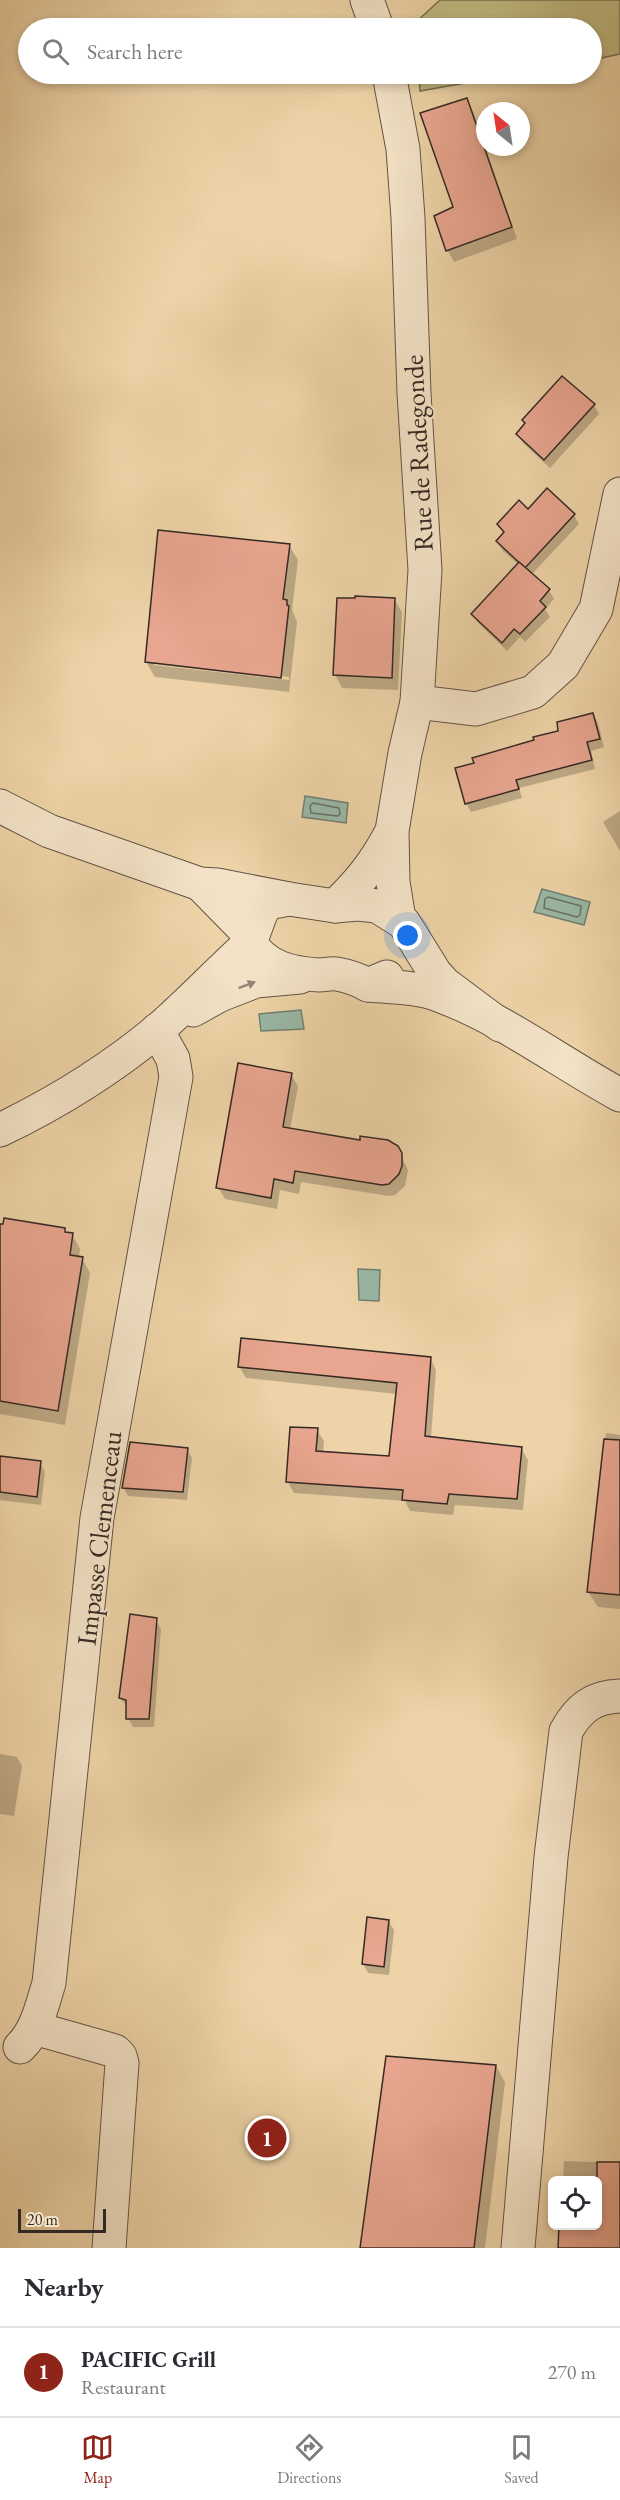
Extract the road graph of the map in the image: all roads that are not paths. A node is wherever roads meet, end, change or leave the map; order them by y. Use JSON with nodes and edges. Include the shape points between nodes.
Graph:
{"nodes":[{"id":1,"x":391,"y":84,"type":"edge"},
{"id":2,"x":620,"y":494,"type":"edge"},
{"id":3,"x":417,"y":702,"type":"junction"},
{"id":4,"x":0,"y":806,"type":"edge"},
{"id":5,"x":392,"y":831,"type":"junction"},
{"id":6,"x":201,"y":884,"type":"junction"},
{"id":7,"x":289,"y":899,"type":"junction"},
{"id":8,"x":335,"y":906,"type":"junction"},
{"id":9,"x":406,"y":929,"type":"junction"},
{"id":10,"x":251,"y":940,"type":"junction"},
{"id":11,"x":319,"y":975,"type":"junction"},
{"id":12,"x":368,"y":985,"type":"junction"},
{"id":13,"x":500,"y":1025,"type":"junction"},
{"id":14,"x":157,"y":1030,"type":"junction"},
{"id":15,"x":620,"y":1095,"type":"edge"},
{"id":16,"x":0,"y":1131,"type":"edge"},
{"id":17,"x":620,"y":1696,"type":"edge"},
{"id":18,"x":109,"y":2248,"type":"edge"},
{"id":19,"x":518,"y":2248,"type":"edge"}],
"edges":[{"from":1,"to":3,"type":"street","name":"Rue de Radegonde","via":[[408,218],[425,570]]},
{"from":2,"to":3,"type":"street","via":[[596,609],[563,665],[533,692],[476,709]]},
{"from":3,"to":5,"type":"street","name":"Rue de Radegonde"},
{"from":4,"to":6,"type":"street","via":[[49,831]]},
{"from":5,"to":8,"type":"street","name":"Rue de Radegonde","via":[[374,864]]},
{"from":5,"to":9,"type":"street","name":"Rue de Radegonde","via":[[393,882]]},
{"from":6,"to":7,"type":"street"},
{"from":6,"to":10,"type":"street"},
{"from":7,"to":8,"type":"street"},
{"from":7,"to":10,"type":"street","via":[[266,905]]},
{"from":8,"to":9,"type":"street","via":[[377,906]]},
{"from":9,"to":12,"type":"street","via":[[407,961],[395,974]]},
{"from":9,"to":13,"type":"street","via":[[445,984]]},
{"from":10,"to":11,"type":"street","via":[[258,956],[272,966]]},
{"from":10,"to":14,"type":"street"},
{"from":11,"to":12,"type":"street","via":[[335,974]]},
{"from":14,"to":11,"type":"street","one_way":true,"via":[[220,995],[256,981]]},
{"from":12,"to":13,"type":"street","via":[[441,996]]},
{"from":13,"to":15,"type":"street"},
{"from":14,"to":16,"type":"street","via":[[38,1112]]},
{"from":14,"to":18,"type":"street","name":"Impasse Clemenceau","via":[[173,1059],[176,1077],[97,1518],[49,1983],[27,2038],[114,2051],[120,2056]]},
{"from":17,"to":19,"type":"street","via":[[593,1702],[577,1713],[566,1731],[551,1857]]}]}
